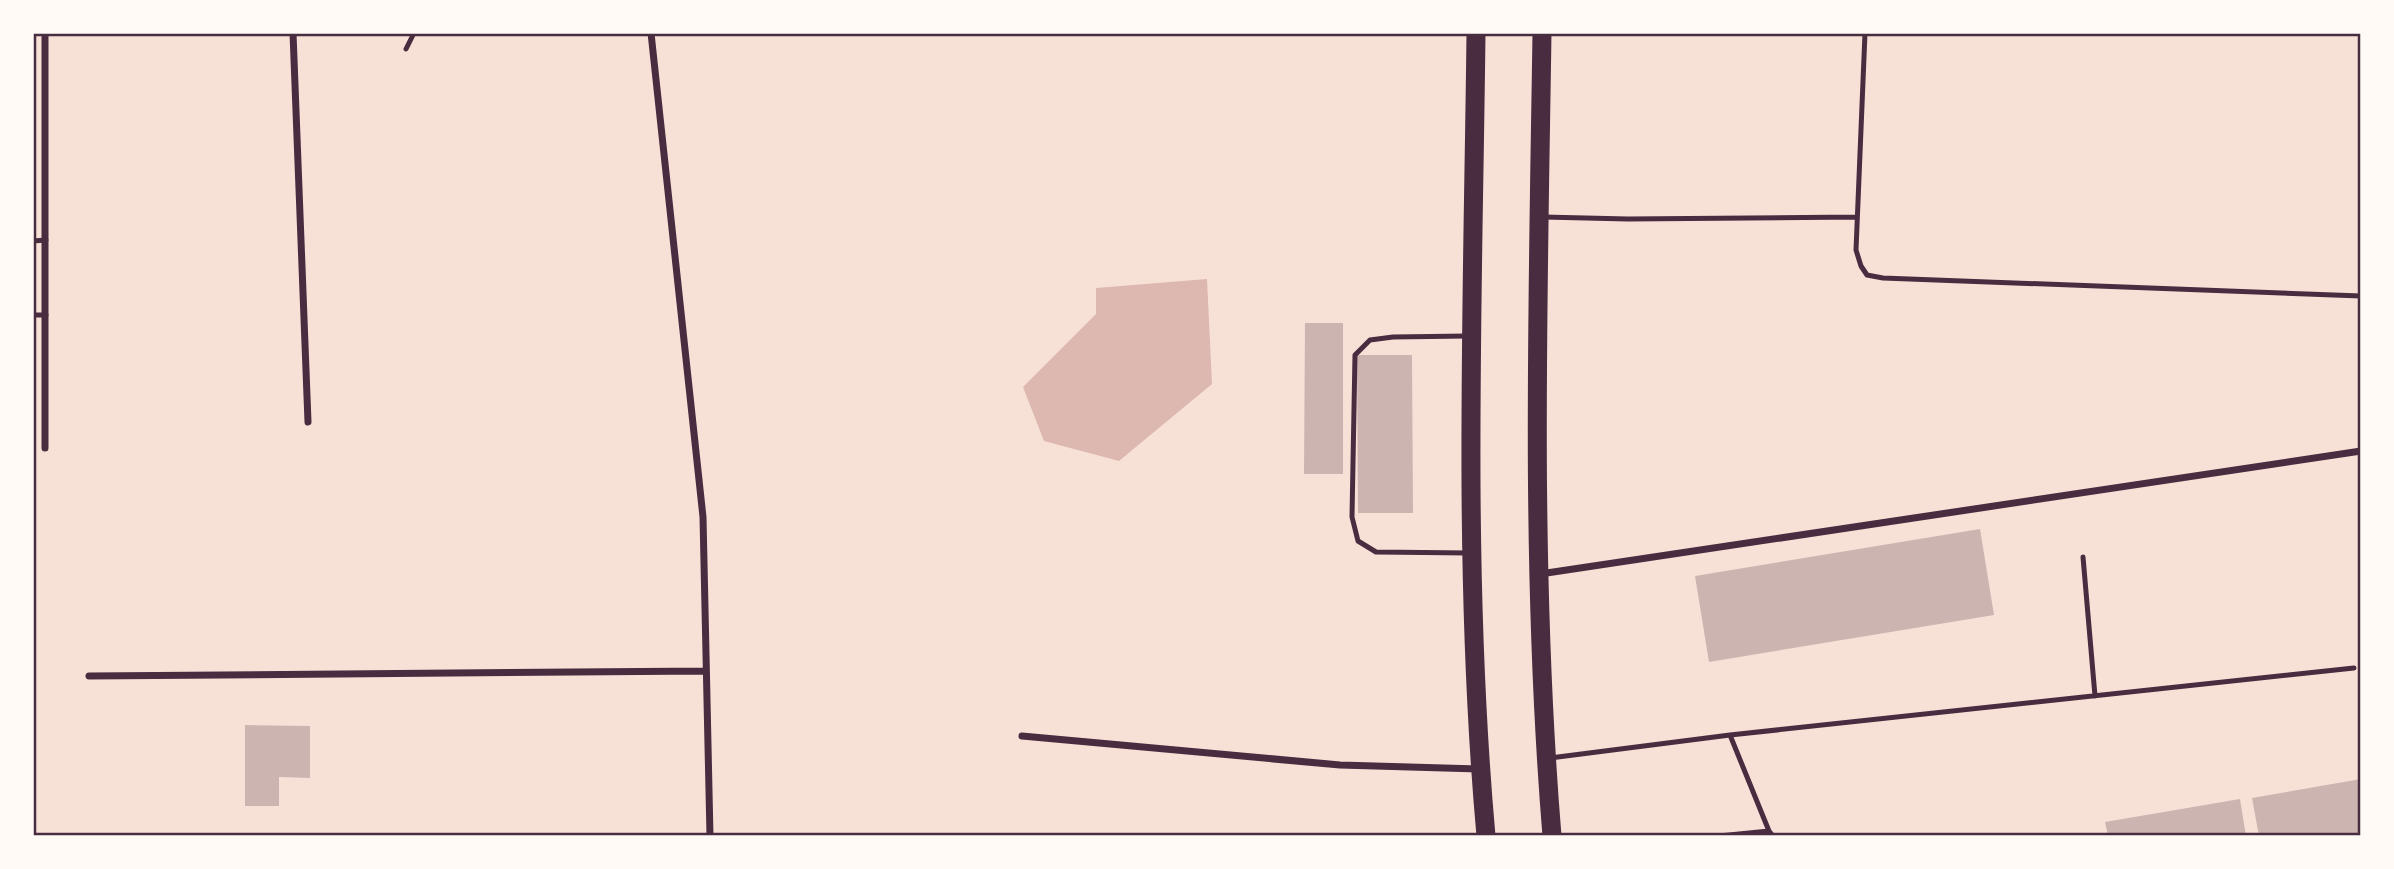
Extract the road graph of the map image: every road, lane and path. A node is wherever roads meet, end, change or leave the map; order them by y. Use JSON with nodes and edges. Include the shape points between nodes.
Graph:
{"nodes":[{"id":1,"x":45,"y":33,"type":"edge"},
{"id":2,"x":293,"y":33,"type":"edge"},
{"id":3,"x":414,"y":33,"type":"edge"},
{"id":4,"x":651,"y":33,"type":"edge"},
{"id":5,"x":1476,"y":33,"type":"edge"},
{"id":6,"x":1542,"y":33,"type":"edge"},
{"id":7,"x":1865,"y":33,"type":"edge"},
{"id":8,"x":406,"y":49,"type":"dead end"},
{"id":9,"x":1539,"y":217,"type":"junction"},
{"id":10,"x":1857,"y":217,"type":"junction"},
{"id":11,"x":46,"y":240,"type":"junction"},
{"id":12,"x":33,"y":241,"type":"edge"},
{"id":13,"x":2361,"y":296,"type":"edge"},
{"id":14,"x":46,"y":315,"type":"junction"},
{"id":15,"x":33,"y":316,"type":"edge"},
{"id":16,"x":1473,"y":336,"type":"junction"},
{"id":17,"x":308,"y":422,"type":"dead end"},
{"id":18,"x":45,"y":448,"type":"dead end"},
{"id":19,"x":2361,"y":451,"type":"edge"},
{"id":20,"x":1473,"y":553,"type":"junction"},
{"id":21,"x":2083,"y":557,"type":"dead end"},
{"id":22,"x":1539,"y":575,"type":"junction"},
{"id":23,"x":2354,"y":668,"type":"dead end"},
{"id":24,"x":706,"y":671,"type":"junction"},
{"id":25,"x":89,"y":676,"type":"dead end"},
{"id":26,"x":2095,"y":696,"type":"junction"},
{"id":27,"x":1730,"y":735,"type":"junction"},
{"id":28,"x":1022,"y":736,"type":"dead end"},
{"id":29,"x":1545,"y":759,"type":"junction"},
{"id":30,"x":1480,"y":769,"type":"junction"},
{"id":31,"x":1771,"y":833,"type":"edge"},
{"id":32,"x":710,"y":836,"type":"edge"},
{"id":33,"x":1486,"y":836,"type":"edge"},
{"id":34,"x":1552,"y":836,"type":"edge"},
{"id":35,"x":1719,"y":836,"type":"edge"}],
"edges":[{"from":1,"to":11,"type":"street"},
{"from":2,"to":17,"type":"street"},
{"from":3,"to":8,"type":"lane"},
{"from":4,"to":24,"type":"street","via":[[703,517]]},
{"from":5,"to":16,"type":"highway"},
{"from":6,"to":9,"type":"highway"},
{"from":7,"to":10,"type":"lane"},
{"from":9,"to":10,"type":"lane"},
{"from":9,"to":22,"type":"highway"},
{"from":10,"to":13,"type":"lane","via":[[1856,250],[1861,266],[1867,275],[1883,278]]},
{"from":11,"to":12,"type":"lane"},
{"from":11,"to":14,"type":"street"},
{"from":14,"to":15,"type":"lane"},
{"from":14,"to":18,"type":"street"},
{"from":16,"to":20,"type":"highway"},
{"from":16,"to":20,"type":"lane","via":[[1370,340],[1354,355],[1352,517],[1358,541],[1376,552]]},
{"from":19,"to":22,"type":"street"},
{"from":20,"to":30,"type":"highway"},
{"from":21,"to":26,"type":"lane"},
{"from":22,"to":29,"type":"highway"},
{"from":23,"to":26,"type":"lane"},
{"from":24,"to":25,"type":"street"},
{"from":24,"to":32,"type":"street"},
{"from":26,"to":27,"type":"lane"},
{"from":27,"to":29,"type":"lane"},
{"from":27,"to":31,"type":"lane"},
{"from":28,"to":30,"type":"street","via":[[1340,765]]},
{"from":29,"to":34,"type":"highway"},
{"from":30,"to":33,"type":"highway"},
{"from":31,"to":35,"type":"lane"}]}
